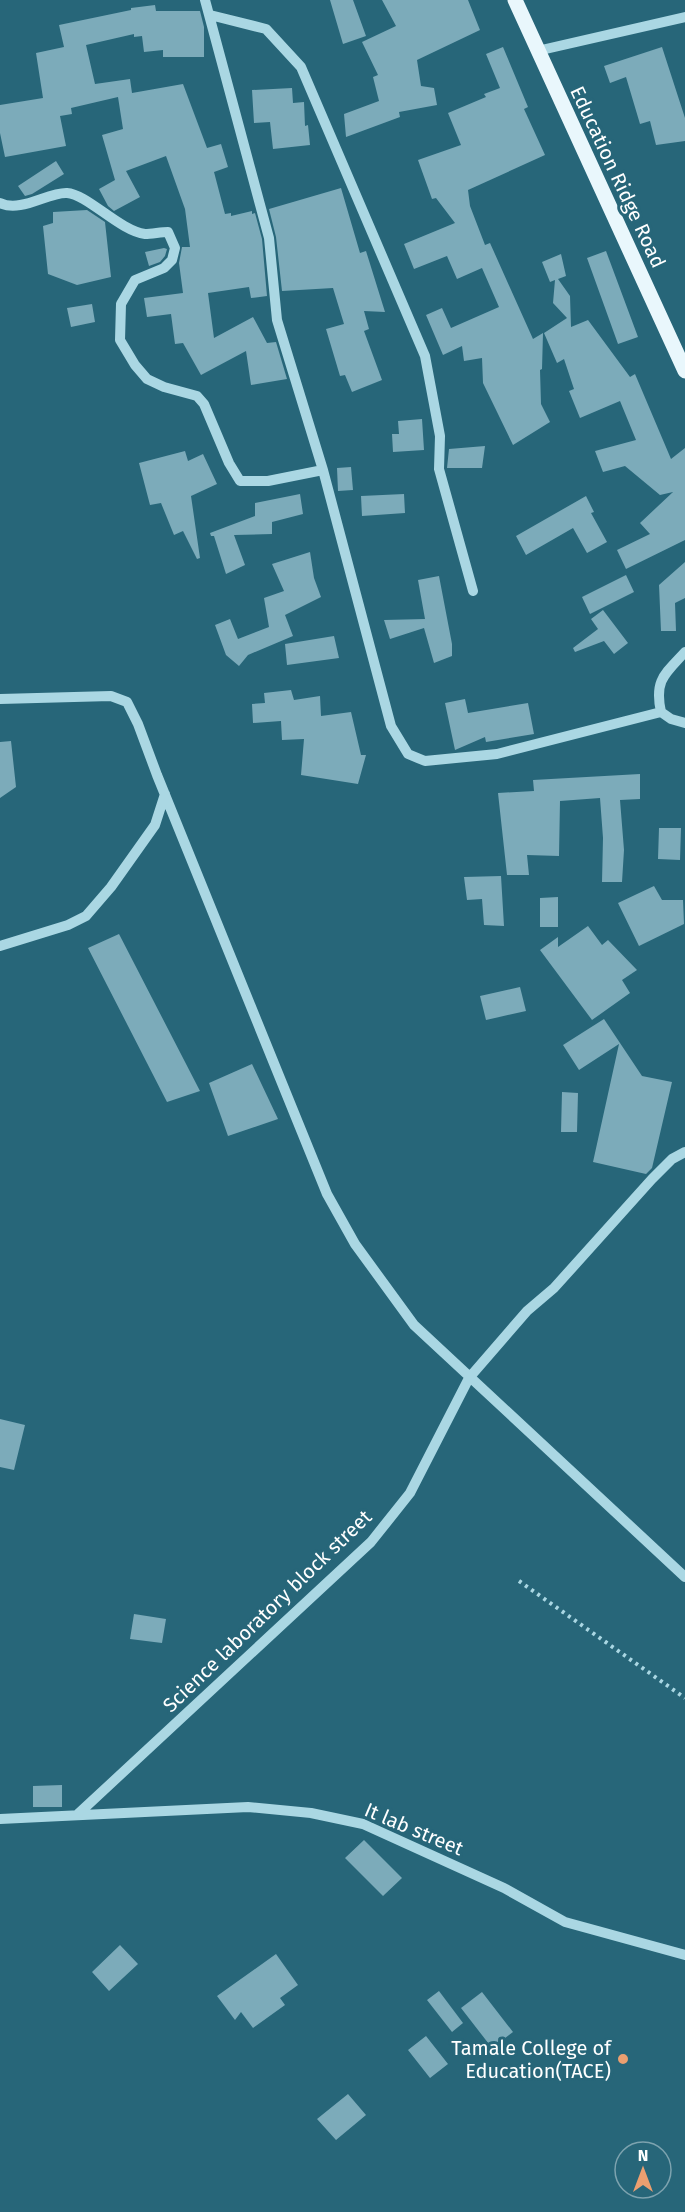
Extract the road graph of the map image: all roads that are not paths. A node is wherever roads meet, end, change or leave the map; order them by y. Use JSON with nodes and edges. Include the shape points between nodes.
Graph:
{"nodes":[{"id":1,"x":205,"y":0,"type":"edge"},
{"id":2,"x":515,"y":0,"type":"edge"},
{"id":3,"x":210,"y":15,"type":"junction"},
{"id":4,"x":685,"y":17,"type":"edge"},
{"id":5,"x":537,"y":51,"type":"junction"},
{"id":6,"x":0,"y":203,"type":"edge"},
{"id":7,"x":685,"y":371,"type":"edge"},
{"id":8,"x":323,"y":470,"type":"junction"},
{"id":9,"x":473,"y":591,"type":"dead end"},
{"id":10,"x":685,"y":652,"type":"edge"},
{"id":11,"x":0,"y":699,"type":"edge"},
{"id":12,"x":662,"y":712,"type":"junction"},
{"id":13,"x":685,"y":723,"type":"edge"},
{"id":14,"x":165,"y":794,"type":"junction"},
{"id":15,"x":0,"y":946,"type":"edge"},
{"id":16,"x":685,"y":1152,"type":"edge"},
{"id":17,"x":469,"y":1378,"type":"junction"},
{"id":18,"x":685,"y":1577,"type":"edge"},
{"id":19,"x":78,"y":1814,"type":"junction"},
{"id":20,"x":0,"y":1820,"type":"edge"},
{"id":21,"x":685,"y":1955,"type":"edge"}],
"edges":[{"from":1,"to":3,"type":"street"},
{"from":2,"to":5,"type":"main road","name":"Education Ridge Road"},
{"from":3,"to":8,"type":"street","via":[[269,238],[277,321]]},
{"from":3,"to":9,"type":"street","via":[[266,29],[301,67],[425,356],[440,436],[440,469]]},
{"from":4,"to":5,"type":"street"},
{"from":5,"to":7,"type":"main road","name":"Education Ridge Road"},
{"from":6,"to":8,"type":"street","via":[[18,205],[68,193],[146,234],[168,232],[175,248],[172,260],[164,268],[135,280],[121,304],[120,340],[135,365],[147,379],[197,396],[240,481],[268,481]]},
{"from":8,"to":12,"type":"street","via":[[391,726],[408,754],[425,760],[497,754]]},
{"from":10,"to":12,"type":"street","via":[[660,682]]},
{"from":11,"to":14,"type":"street","via":[[111,696],[126,702]]},
{"from":12,"to":13,"type":"street"},
{"from":14,"to":15,"type":"street","via":[[155,825],[86,915],[68,925]]},
{"from":14,"to":17,"type":"street","via":[[327,1194],[355,1244],[414,1325]]},
{"from":16,"to":17,"type":"street","name":"Science laboratory block street","via":[[652,1179]]},
{"from":17,"to":18,"type":"street"},
{"from":17,"to":19,"type":"street","name":"Science laboratory block street","via":[[410,1493],[371,1542]]},
{"from":19,"to":20,"type":"street","name":"It lab street"},
{"from":19,"to":21,"type":"street","name":"It lab street","via":[[248,1807],[311,1813],[363,1824],[504,1888],[565,1922]]}]}
